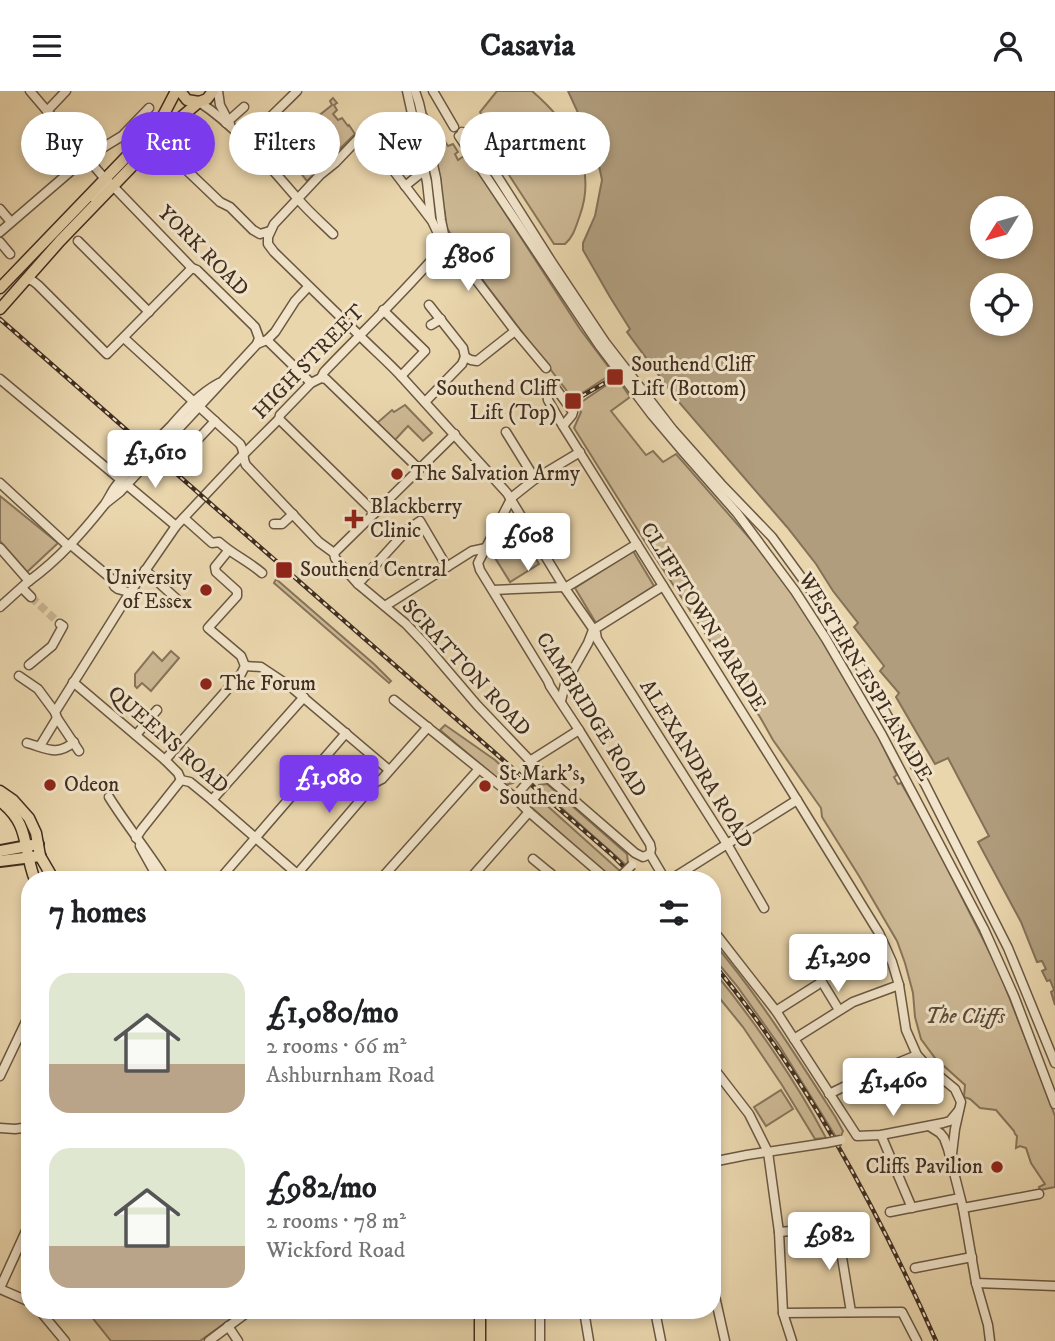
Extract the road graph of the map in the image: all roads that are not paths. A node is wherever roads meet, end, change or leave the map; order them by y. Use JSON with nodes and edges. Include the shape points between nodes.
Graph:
{"nodes":[{"id":1,"x":30,"y":91,"type":"edge"},
{"id":2,"x":66,"y":91,"type":"edge"},
{"id":3,"x":178,"y":91,"type":"edge"},
{"id":4,"x":215,"y":91,"type":"edge"},
{"id":5,"x":298,"y":91,"type":"edge"},
{"id":6,"x":407,"y":91,"type":"edge"},
{"id":7,"x":415,"y":91,"type":"edge"},
{"id":8,"x":435,"y":93,"type":"edge"},
{"id":9,"x":199,"y":102,"type":"junction"},
{"id":10,"x":244,"y":107,"type":"dead end"},
{"id":11,"x":149,"y":108,"type":"dead end"},
{"id":12,"x":47,"y":111,"type":"joint"},
{"id":13,"x":187,"y":112,"type":"edge"},
{"id":14,"x":276,"y":112,"type":"edge"},
{"id":15,"x":414,"y":112,"type":"edge"},
{"id":16,"x":227,"y":122,"type":"junction"},
{"id":17,"x":229,"y":124,"type":"edge"},
{"id":18,"x":458,"y":130,"type":"junction"},
{"id":19,"x":107,"y":145,"type":"edge"},
{"id":20,"x":67,"y":175,"type":"edge"},
{"id":21,"x":101,"y":175,"type":"edge"},
{"id":22,"x":125,"y":175,"type":"edge"},
{"id":23,"x":191,"y":175,"type":"edge"},
{"id":24,"x":278,"y":175,"type":"edge"},
{"id":25,"x":418,"y":175,"type":"edge"},
{"id":26,"x":427,"y":175,"type":"edge"},
{"id":27,"x":104,"y":179,"type":"junction"},
{"id":28,"x":405,"y":186,"type":"junction"},
{"id":29,"x":114,"y":187,"type":"junction"},
{"id":30,"x":298,"y":199,"type":"junction"},
{"id":31,"x":78,"y":208,"type":"junction"},
{"id":32,"x":0,"y":209,"type":"edge"},
{"id":33,"x":432,"y":221,"type":"junction"},
{"id":34,"x":11,"y":222,"type":"junction"},
{"id":35,"x":270,"y":231,"type":"junction"},
{"id":36,"x":0,"y":232,"type":"edge"},
{"id":37,"x":333,"y":234,"type":"dead end"},
{"id":38,"x":78,"y":241,"type":"dead end"},
{"id":39,"x":0,"y":242,"type":"edge"},
{"id":40,"x":445,"y":243,"type":"junction"},
{"id":41,"x":10,"y":254,"type":"dead end"},
{"id":42,"x":192,"y":268,"type":"junction"},
{"id":43,"x":26,"y":279,"type":"junction"},
{"id":44,"x":308,"y":286,"type":"junction"},
{"id":45,"x":0,"y":288,"type":"edge"},
{"id":46,"x":429,"y":305,"type":"dead end"},
{"id":47,"x":0,"y":309,"type":"edge"},
{"id":48,"x":383,"y":310,"type":"junction"},
{"id":49,"x":149,"y":312,"type":"junction"},
{"id":50,"x":441,"y":319,"type":"junction"},
{"id":51,"x":431,"y":325,"type":"dead end"},
{"id":52,"x":515,"y":331,"type":"junction"},
{"id":53,"x":359,"y":335,"type":"junction"},
{"id":54,"x":124,"y":338,"type":"junction"},
{"id":55,"x":258,"y":340,"type":"junction"},
{"id":56,"x":267,"y":340,"type":"junction"},
{"id":57,"x":466,"y":357,"type":"junction"},
{"id":58,"x":546,"y":368,"type":"dead end"},
{"id":59,"x":401,"y":376,"type":"junction"},
{"id":60,"x":321,"y":378,"type":"junction"},
{"id":61,"x":0,"y":379,"type":"edge"},
{"id":62,"x":311,"y":383,"type":"junction"},
{"id":63,"x":425,"y":402,"type":"junction"},
{"id":64,"x":197,"y":404,"type":"junction"},
{"id":65,"x":279,"y":419,"type":"junction"},
{"id":66,"x":215,"y":421,"type":"junction"},
{"id":67,"x":563,"y":426,"type":"dead end"},
{"id":68,"x":506,"y":432,"type":"dead end"},
{"id":69,"x":455,"y":434,"type":"junction"},
{"id":70,"x":187,"y":451,"type":"dead end"},
{"id":71,"x":580,"y":452,"type":"junction"},
{"id":72,"x":241,"y":462,"type":"junction"},
{"id":73,"x":419,"y":469,"type":"junction"},
{"id":74,"x":535,"y":479,"type":"junction"},
{"id":75,"x":0,"y":483,"type":"edge"},
{"id":76,"x":124,"y":483,"type":"junction"},
{"id":77,"x":511,"y":498,"type":"junction"},
{"id":78,"x":375,"y":513,"type":"junction"},
{"id":79,"x":293,"y":514,"type":"junction"},
{"id":80,"x":184,"y":518,"type":"junction"},
{"id":81,"x":274,"y":524,"type":"dead end"},
{"id":82,"x":176,"y":526,"type":"junction"},
{"id":83,"x":68,"y":544,"type":"junction"},
{"id":84,"x":637,"y":544,"type":"junction"},
{"id":85,"x":0,"y":548,"type":"edge"},
{"id":86,"x":486,"y":548,"type":"junction"},
{"id":87,"x":228,"y":551,"type":"junction"},
{"id":88,"x":334,"y":552,"type":"junction"},
{"id":89,"x":447,"y":567,"type":"junction"},
{"id":90,"x":145,"y":570,"type":"junction"},
{"id":91,"x":262,"y":573,"type":"dead end"},
{"id":92,"x":30,"y":581,"type":"junction"},
{"id":93,"x":358,"y":584,"type":"junction"},
{"id":94,"x":663,"y":586,"type":"junction"},
{"id":95,"x":565,"y":587,"type":"junction"},
{"id":96,"x":22,"y":588,"type":"junction"},
{"id":97,"x":493,"y":590,"type":"junction"},
{"id":98,"x":127,"y":592,"type":"junction"},
{"id":99,"x":31,"y":597,"type":"tunnel mouth"},
{"id":100,"x":181,"y":603,"type":"dead end"},
{"id":101,"x":385,"y":606,"type":"junction"},
{"id":102,"x":0,"y":607,"type":"edge"},
{"id":103,"x":60,"y":624,"type":"dead end"},
{"id":104,"x":593,"y":636,"type":"junction"},
{"id":105,"x":245,"y":666,"type":"junction"},
{"id":106,"x":19,"y":676,"type":"dead end"},
{"id":107,"x":548,"y":681,"type":"junction"},
{"id":108,"x":72,"y":682,"type":"junction"},
{"id":109,"x":565,"y":684,"type":"junction"},
{"id":110,"x":38,"y":689,"type":"junction"},
{"id":111,"x":304,"y":697,"type":"junction"},
{"id":112,"x":394,"y":700,"type":"dead end"},
{"id":113,"x":561,"y":701,"type":"junction"},
{"id":114,"x":157,"y":710,"type":"dead end"},
{"id":115,"x":56,"y":715,"type":"junction"},
{"id":116,"x":428,"y":727,"type":"junction"},
{"id":117,"x":579,"y":730,"type":"junction"},
{"id":118,"x":346,"y":733,"type":"junction"},
{"id":119,"x":136,"y":735,"type":"junction"},
{"id":120,"x":74,"y":742,"type":"junction"},
{"id":121,"x":27,"y":743,"type":"dead end"},
{"id":122,"x":40,"y":746,"type":"junction"},
{"id":123,"x":79,"y":751,"type":"dead end"},
{"id":124,"x":165,"y":759,"type":"junction"},
{"id":125,"x":530,"y":761,"type":"junction"},
{"id":126,"x":479,"y":769,"type":"junction"},
{"id":127,"x":389,"y":770,"type":"junction"},
{"id":128,"x":536,"y":773,"type":"junction"},
{"id":129,"x":181,"y":780,"type":"junction"},
{"id":130,"x":0,"y":791,"type":"edge"},
{"id":131,"x":517,"y":794,"type":"junction"},
{"id":132,"x":108,"y":797,"type":"dead end"},
{"id":133,"x":212,"y":800,"type":"junction"},
{"id":134,"x":797,"y":800,"type":"junction"},
{"id":135,"x":0,"y":801,"type":"edge"},
{"id":136,"x":528,"y":812,"type":"junction"},
{"id":137,"x":255,"y":838,"type":"junction"},
{"id":138,"x":137,"y":839,"type":"junction"},
{"id":139,"x":727,"y":844,"type":"junction"},
{"id":140,"x":39,"y":850,"type":"junction"},
{"id":141,"x":0,"y":851,"type":"edge"},
{"id":142,"x":26,"y":852,"type":"junction"},
{"id":143,"x":650,"y":854,"type":"junction"},
{"id":144,"x":639,"y":856,"type":"junction"},
{"id":145,"x":533,"y":859,"type":"dead end"},
{"id":146,"x":0,"y":861,"type":"edge"},
{"id":147,"x":32,"y":871,"type":"edge"},
{"id":148,"x":50,"y":871,"type":"edge"},
{"id":149,"x":154,"y":871,"type":"edge"},
{"id":150,"x":161,"y":871,"type":"edge"},
{"id":151,"x":227,"y":871,"type":"edge"},
{"id":152,"x":290,"y":871,"type":"edge"},
{"id":153,"x":304,"y":871,"type":"edge"},
{"id":154,"x":388,"y":871,"type":"edge"},
{"id":155,"x":477,"y":871,"type":"edge"},
{"id":156,"x":548,"y":871,"type":"edge"},
{"id":157,"x":597,"y":871,"type":"edge"},
{"id":158,"x":626,"y":871,"type":"edge"},
{"id":159,"x":660,"y":871,"type":"edge"},
{"id":160,"x":683,"y":871,"type":"edge"},
{"id":161,"x":764,"y":908,"type":"dead end"},
{"id":162,"x":721,"y":941,"type":"edge"},
{"id":163,"x":797,"y":941,"type":"dead end"},
{"id":164,"x":817,"y":985,"type":"dead end"},
{"id":165,"x":899,"y":985,"type":"junction"},
{"id":166,"x":839,"y":1010,"type":"junction"},
{"id":167,"x":776,"y":1011,"type":"junction"},
{"id":168,"x":21,"y":1032,"type":"edge"},
{"id":169,"x":794,"y":1039,"type":"junction"},
{"id":170,"x":917,"y":1055,"type":"junction"},
{"id":171,"x":1055,"y":1063,"type":"edge"},
{"id":172,"x":0,"y":1076,"type":"edge"},
{"id":173,"x":721,"y":1078,"type":"edge"},
{"id":174,"x":829,"y":1094,"type":"junction"},
{"id":175,"x":1055,"y":1104,"type":"edge"},
{"id":176,"x":961,"y":1107,"type":"junction"},
{"id":177,"x":929,"y":1126,"type":"junction"},
{"id":178,"x":850,"y":1127,"type":"junction"},
{"id":179,"x":0,"y":1128,"type":"edge"},
{"id":180,"x":21,"y":1128,"type":"edge"},
{"id":181,"x":881,"y":1135,"type":"junction"},
{"id":182,"x":864,"y":1137,"type":"junction"},
{"id":183,"x":841,"y":1140,"type":"junction"},
{"id":184,"x":768,"y":1152,"type":"junction"},
{"id":185,"x":721,"y":1160,"type":"edge"},
{"id":186,"x":951,"y":1162,"type":"junction"},
{"id":187,"x":1039,"y":1193,"type":"dead end"},
{"id":188,"x":960,"y":1198,"type":"junction"},
{"id":189,"x":963,"y":1207,"type":"junction"},
{"id":190,"x":912,"y":1208,"type":"junction"},
{"id":191,"x":890,"y":1212,"type":"dead end"},
{"id":192,"x":852,"y":1222,"type":"dead end"},
{"id":193,"x":837,"y":1227,"type":"junction"},
{"id":194,"x":779,"y":1232,"type":"junction"},
{"id":195,"x":21,"y":1241,"type":"edge"},
{"id":196,"x":972,"y":1257,"type":"junction"},
{"id":197,"x":915,"y":1268,"type":"dead end"},
{"id":198,"x":976,"y":1283,"type":"junction"},
{"id":199,"x":0,"y":1286,"type":"edge"},
{"id":200,"x":1055,"y":1286,"type":"edge"},
{"id":201,"x":21,"y":1297,"type":"edge"},
{"id":202,"x":850,"y":1312,"type":"junction"},
{"id":203,"x":783,"y":1313,"type":"junction"},
{"id":204,"x":47,"y":1319,"type":"edge"},
{"id":205,"x":238,"y":1319,"type":"edge"},
{"id":206,"x":480,"y":1319,"type":"edge"},
{"id":207,"x":540,"y":1319,"type":"edge"},
{"id":208,"x":585,"y":1319,"type":"edge"},
{"id":209,"x":657,"y":1319,"type":"edge"},
{"id":210,"x":720,"y":1319,"type":"edge"},
{"id":211,"x":228,"y":1327,"type":"junction"},
{"id":212,"x":65,"y":1341,"type":"edge"},
{"id":213,"x":209,"y":1341,"type":"edge"},
{"id":214,"x":238,"y":1341,"type":"edge"},
{"id":215,"x":480,"y":1341,"type":"edge"},
{"id":216,"x":540,"y":1341,"type":"edge"},
{"id":217,"x":589,"y":1341,"type":"edge"},
{"id":218,"x":661,"y":1341,"type":"edge"},
{"id":219,"x":725,"y":1341,"type":"edge"},
{"id":220,"x":792,"y":1341,"type":"edge"},
{"id":221,"x":917,"y":1341,"type":"edge"},
{"id":222,"x":990,"y":1341,"type":"edge"}],
"edges":[{"from":1,"to":12,"type":"street"},
{"from":2,"to":12,"type":"street"},
{"from":3,"to":9,"type":"main road","via":[[187,100]]},
{"from":3,"to":27,"type":"main road","via":[[160,120]]},
{"from":4,"to":9,"type":"main road"},
{"from":4,"to":16,"type":"street"},
{"from":5,"to":14,"type":"street"},
{"from":6,"to":15,"type":"street"},
{"from":7,"to":40,"type":"street"},
{"from":8,"to":18,"type":"street","name":"WESTERN ESPLANADE"},
{"from":9,"to":13,"type":"main road"},
{"from":9,"to":16,"type":"street"},
{"from":10,"to":16,"type":"street"},
{"from":11,"to":19,"type":"street"},
{"from":16,"to":17,"type":"street"},
{"from":18,"to":171,"type":"street","name":"WESTERN ESPLANADE","via":[[480,149],[636,384],[772,537],[861,667],[1008,948]]},
{"from":18,"to":175,"type":"street","name":"WESTERN ESPLANADE","via":[[606,353],[738,513],[826,639],[984,929]]},
{"from":20,"to":34,"type":"street"},
{"from":21,"to":27,"type":"street"},
{"from":22,"to":29,"type":"main road"},
{"from":23,"to":35,"type":"street","via":[[253,230],[260,234]]},
{"from":24,"to":30,"type":"street"},
{"from":25,"to":28,"type":"street"},
{"from":26,"to":33,"type":"street"},
{"from":27,"to":31,"type":"main road"},
{"from":28,"to":30,"type":"street","via":[[368,139],[361,138]]},
{"from":28,"to":33,"type":"street"},
{"from":29,"to":31,"type":"street","via":[[110,183]]},
{"from":29,"to":42,"type":"street","name":"YORK ROAD"},
{"from":29,"to":43,"type":"main road"},
{"from":30,"to":35,"type":"street"},
{"from":30,"to":37,"type":"street"},
{"from":31,"to":45,"type":"main road"},
{"from":32,"to":34,"type":"street"},
{"from":33,"to":40,"type":"street"},
{"from":34,"to":36,"type":"street"},
{"from":35,"to":44,"type":"street","name":"ALEXANDRA ROAD","via":[[268,244]]},
{"from":38,"to":49,"type":"street"},
{"from":39,"to":41,"type":"street"},
{"from":40,"to":48,"type":"street","name":"HIGH STREET"},
{"from":40,"to":52,"type":"street"},
{"from":42,"to":49,"type":"street"},
{"from":42,"to":55,"type":"street","name":"YORK ROAD","via":[[255,327]]},
{"from":43,"to":47,"type":"main road"},
{"from":43,"to":54,"type":"street","via":[[36,283],[107,354]]},
{"from":44,"to":53,"type":"street","name":"ALEXANDRA ROAD"},
{"from":44,"to":56,"type":"street"},
{"from":46,"to":50,"type":"street"},
{"from":48,"to":53,"type":"street","name":"HIGH STREET"},
{"from":48,"to":59,"type":"street","via":[[425,351]]},
{"from":49,"to":54,"type":"street"},
{"from":50,"to":51,"type":"street"},
{"from":50,"to":57,"type":"street"},
{"from":52,"to":57,"type":"street","via":[[477,361]]},
{"from":52,"to":58,"type":"street"},
{"from":53,"to":59,"type":"street","name":"ALEXANDRA ROAD"},
{"from":53,"to":60,"type":"street","name":"HIGH STREET"},
{"from":54,"to":64,"type":"street","name":"SCRATTON ROAD"},
{"from":55,"to":56,"type":"street"},
{"from":55,"to":64,"type":"street"},
{"from":56,"to":62,"type":"street"},
{"from":57,"to":63,"type":"street"},
{"from":59,"to":63,"type":"street","name":"ALEXANDRA ROAD"},
{"from":60,"to":62,"type":"street","name":"HIGH STREET"},
{"from":60,"to":73,"type":"street"},
{"from":61,"to":76,"type":"street"},
{"from":62,"to":65,"type":"street","name":"HIGH STREET"},
{"from":63,"to":69,"type":"street","name":"ALEXANDRA ROAD"},
{"from":64,"to":66,"type":"street","name":"SCRATTON ROAD"},
{"from":64,"to":76,"type":"street"},
{"from":65,"to":72,"type":"street","name":"HIGH STREET"},
{"from":65,"to":78,"type":"street"},
{"from":66,"to":70,"type":"street"},
{"from":66,"to":72,"type":"street","name":"SCRATTON ROAD","via":[[244,450]]},
{"from":67,"to":71,"type":"street","name":"CLIFFTOWN PARADE"},
{"from":68,"to":74,"type":"street"},
{"from":69,"to":73,"type":"street"},
{"from":69,"to":77,"type":"street","name":"ALEXANDRA ROAD"},
{"from":71,"to":74,"type":"street"},
{"from":71,"to":84,"type":"street","name":"CLIFFTOWN PARADE"},
{"from":72,"to":79,"type":"street","name":"SCRATTON ROAD"},
{"from":72,"to":80,"type":"street","name":"HIGH STREET"},
{"from":73,"to":78,"type":"street"},
{"from":74,"to":77,"type":"street"},
{"from":75,"to":83,"type":"street"},
{"from":76,"to":82,"type":"street"},
{"from":76,"to":83,"type":"street"},
{"from":77,"to":86,"type":"street"},
{"from":77,"to":95,"type":"street","name":"ALEXANDRA ROAD"},
{"from":78,"to":88,"type":"street"},
{"from":79,"to":81,"type":"street","via":[[282,524]]},
{"from":79,"to":88,"type":"street","name":"SCRATTON ROAD"},
{"from":80,"to":82,"type":"street","name":"HIGH STREET"},
{"from":80,"to":87,"type":"street"},
{"from":82,"to":90,"type":"street","name":"HIGH STREET"},
{"from":83,"to":92,"type":"street"},
{"from":83,"to":98,"type":"street","via":[[118,580]]},
{"from":84,"to":94,"type":"street","name":"CLIFFTOWN PARADE"},
{"from":84,"to":95,"type":"street"},
{"from":85,"to":92,"type":"street"},
{"from":86,"to":89,"type":"street"},
{"from":86,"to":97,"type":"street","name":"CAMBRIDGE ROAD","via":[[478,563]]},
{"from":87,"to":91,"type":"street"},
{"from":87,"to":105,"type":"street","via":[[215,567],[237,596],[208,628],[241,656]]},
{"from":88,"to":93,"type":"street","name":"SCRATTON ROAD"},
{"from":89,"to":93,"type":"street","via":[[420,520]]},
{"from":89,"to":101,"type":"street"},
{"from":90,"to":98,"type":"street","name":"HIGH STREET"},
{"from":90,"to":100,"type":"street"},
{"from":92,"to":96,"type":"street"},
{"from":93,"to":101,"type":"street","name":"SCRATTON ROAD"},
{"from":94,"to":104,"type":"street"},
{"from":94,"to":134,"type":"street","name":"CLIFFTOWN PARADE"},
{"from":95,"to":97,"type":"street"},
{"from":95,"to":104,"type":"street","name":"ALEXANDRA ROAD"},
{"from":96,"to":99,"type":"street"},
{"from":96,"to":102,"type":"street"},
{"from":97,"to":107,"type":"street","name":"CAMBRIDGE ROAD"},
{"from":98,"to":108,"type":"street","name":"HIGH STREET"},
{"from":101,"to":125,"type":"street","name":"SCRATTON ROAD"},
{"from":103,"to":110,"type":"street","via":[[63,626],[51,646],[29,666]]},
{"from":104,"to":109,"type":"street"},
{"from":104,"to":139,"type":"street","name":"ALEXANDRA ROAD"},
{"from":105,"to":111,"type":"street","via":[[261,667]]},
{"from":105,"to":124,"type":"street"},
{"from":106,"to":110,"type":"street"},
{"from":107,"to":109,"type":"street"},
{"from":107,"to":113,"type":"street","name":"CAMBRIDGE ROAD"},
{"from":108,"to":115,"type":"street","name":"HIGH STREET"},
{"from":108,"to":119,"type":"street","name":"QUEENS ROAD"},
{"from":109,"to":113,"type":"street"},
{"from":110,"to":115,"type":"street"},
{"from":111,"to":118,"type":"street"},
{"from":111,"to":133,"type":"street"},
{"from":112,"to":116,"type":"street"},
{"from":113,"to":117,"type":"street","name":"CAMBRIDGE ROAD"},
{"from":114,"to":119,"type":"street"},
{"from":115,"to":120,"type":"street"},
{"from":115,"to":122,"type":"street","name":"HIGH STREET"},
{"from":116,"to":126,"type":"street"},
{"from":116,"to":127,"type":"street"},
{"from":117,"to":125,"type":"street"},
{"from":117,"to":143,"type":"street","name":"CAMBRIDGE ROAD","via":[[650,844]]},
{"from":118,"to":127,"type":"street"},
{"from":118,"to":137,"type":"street"},
{"from":119,"to":124,"type":"street","name":"QUEENS ROAD"},
{"from":120,"to":122,"type":"street","via":[[57,751]]},
{"from":120,"to":123,"type":"street"},
{"from":121,"to":122,"type":"street"},
{"from":124,"to":129,"type":"street","name":"QUEENS ROAD"},
{"from":125,"to":128,"type":"street","name":"SCRATTON ROAD"},
{"from":126,"to":131,"type":"street"},
{"from":126,"to":154,"type":"street"},
{"from":127,"to":153,"type":"street"},
{"from":128,"to":131,"type":"street","bridge":true},
{"from":128,"to":144,"type":"street","name":"SCRATTON ROAD"},
{"from":129,"to":133,"type":"street","name":"QUEENS ROAD"},
{"from":129,"to":138,"type":"street"},
{"from":130,"to":140,"type":"main road","via":[[22,809],[36,833]]},
{"from":131,"to":136,"type":"street"},
{"from":132,"to":138,"type":"street"},
{"from":133,"to":137,"type":"street","name":"QUEENS ROAD"},
{"from":134,"to":139,"type":"street"},
{"from":134,"to":165,"type":"street","name":"CLIFFTOWN PARADE","via":[[878,933]]},
{"from":135,"to":142,"type":"main road","via":[[20,823]]},
{"from":136,"to":155,"type":"street"},
{"from":136,"to":157,"type":"street"},
{"from":137,"to":151,"type":"street"},
{"from":137,"to":152,"type":"street","name":"QUEENS ROAD"},
{"from":138,"to":149,"type":"street"},
{"from":138,"to":150,"type":"street"},
{"from":139,"to":160,"type":"street"},
{"from":139,"to":161,"type":"street","name":"ALEXANDRA ROAD"},
{"from":140,"to":142,"type":"highway"},
{"from":140,"to":148,"type":"main road"},
{"from":141,"to":142,"type":"highway"},
{"from":142,"to":146,"type":"highway"},
{"from":142,"to":147,"type":"main road"},
{"from":143,"to":144,"type":"street"},
{"from":143,"to":159,"type":"street","name":"CAMBRIDGE ROAD"},
{"from":144,"to":158,"type":"street","bridge":true},
{"from":145,"to":156,"type":"street"},
{"from":162,"to":167,"type":"street"},
{"from":163,"to":166,"type":"street"},
{"from":164,"to":167,"type":"street"},
{"from":165,"to":166,"type":"street"},
{"from":165,"to":170,"type":"street","name":"CLIFFTOWN PARADE","via":[[906,1030]]},
{"from":166,"to":169,"type":"street"},
{"from":167,"to":169,"type":"street"},
{"from":168,"to":172,"type":"street"},
{"from":169,"to":174,"type":"street"},
{"from":170,"to":174,"type":"street"},
{"from":170,"to":176,"type":"street","via":[[955,1089]]},
{"from":173,"to":184,"type":"street","via":[[749,1114]]},
{"from":174,"to":178,"type":"street"},
{"from":176,"to":177,"type":"street","via":[[950,1121]]},
{"from":176,"to":186,"type":"street"},
{"from":177,"to":181,"type":"street"},
{"from":177,"to":186,"type":"street","via":[[944,1138]]},
{"from":178,"to":182,"type":"street"},
{"from":178,"to":183,"type":"street"},
{"from":179,"to":180,"type":"street"},
{"from":181,"to":182,"type":"street"},
{"from":181,"to":190,"type":"street"},
{"from":182,"to":183,"type":"street"},
{"from":183,"to":184,"type":"street","bridge":true},
{"from":184,"to":185,"type":"street"},
{"from":184,"to":194,"type":"street"},
{"from":186,"to":188,"type":"street"},
{"from":187,"to":189,"type":"street"},
{"from":188,"to":189,"type":"street"},
{"from":188,"to":190,"type":"street"},
{"from":189,"to":196,"type":"street"},
{"from":190,"to":191,"type":"street"},
{"from":192,"to":193,"type":"street"},
{"from":193,"to":194,"type":"street"},
{"from":193,"to":202,"type":"street"},
{"from":194,"to":203,"type":"street"},
{"from":195,"to":199,"type":"street"},
{"from":196,"to":197,"type":"street"},
{"from":196,"to":198,"type":"street"},
{"from":198,"to":200,"type":"street"},
{"from":198,"to":222,"type":"street"},
{"from":199,"to":201,"type":"street"},
{"from":202,"to":203,"type":"street"},
{"from":202,"to":221,"type":"street","via":[[902,1312]]},
{"from":203,"to":220,"type":"street"},
{"from":204,"to":212,"type":"street"},
{"from":205,"to":211,"type":"street"},
{"from":206,"to":215,"type":"main road"},
{"from":207,"to":216,"type":"street"},
{"from":208,"to":217,"type":"street"},
{"from":209,"to":218,"type":"street"},
{"from":210,"to":219,"type":"street"},
{"from":211,"to":213,"type":"street"},
{"from":211,"to":214,"type":"street"}]}
